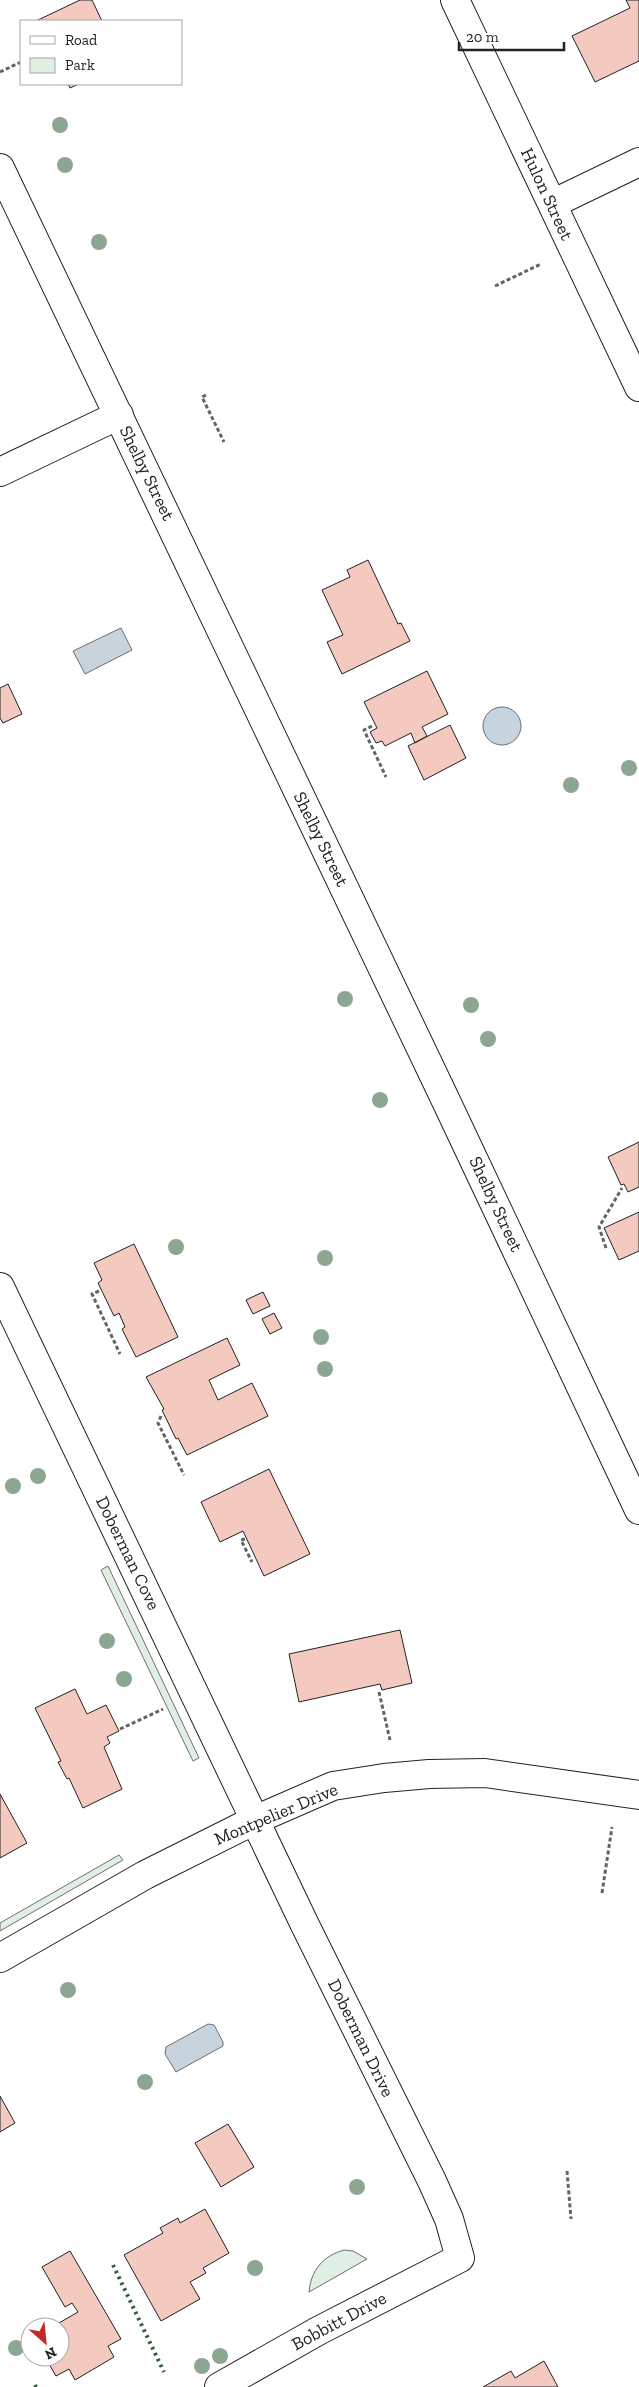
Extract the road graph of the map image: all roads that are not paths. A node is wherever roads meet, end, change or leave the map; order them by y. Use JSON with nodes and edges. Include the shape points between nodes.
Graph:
{"nodes":[{"id":1,"x":455,"y":0,"type":"edge"},
{"id":2,"x":639,"y":162,"type":"edge"},
{"id":3,"x":0,"y":168,"type":"edge"},
{"id":4,"x":552,"y":204,"type":"junction"},
{"id":5,"x":639,"y":387,"type":"edge"},
{"id":6,"x":119,"y":415,"type":"junction"},
{"id":7,"x":0,"y":472,"type":"edge"},
{"id":8,"x":0,"y":1287,"type":"edge"},
{"id":9,"x":639,"y":1510,"type":"edge"},
{"id":10,"x":639,"y":1794,"type":"edge"},
{"id":11,"x":255,"y":1820,"type":"junction"},
{"id":12,"x":0,"y":1958,"type":"edge"},
{"id":13,"x":460,"y":2258,"type":"joint"},
{"id":14,"x":219,"y":2387,"type":"edge"}],
"edges":[{"from":1,"to":4,"type":"street","name":"Hulon Street"},
{"from":2,"to":4,"type":"street"},
{"from":3,"to":6,"type":"street","name":"Shelby Street"},
{"from":4,"to":5,"type":"street","name":"Hulon Street"},
{"from":6,"to":7,"type":"street"},
{"from":6,"to":9,"type":"street","name":"Shelby Street"},
{"from":8,"to":11,"type":"street","name":"Doberman Cove"},
{"from":10,"to":11,"type":"street","name":"Montpelier Drive","via":[[486,1773],[429,1774],[333,1786]]},
{"from":11,"to":12,"type":"street","name":"Montpelier Drive","via":[[145,1875]]},
{"from":11,"to":13,"type":"street","name":"Doberman Drive","via":[[450,2219]]},
{"from":13,"to":14,"type":"street","name":"Bobbitt Drive","via":[[318,2331]]}]}
